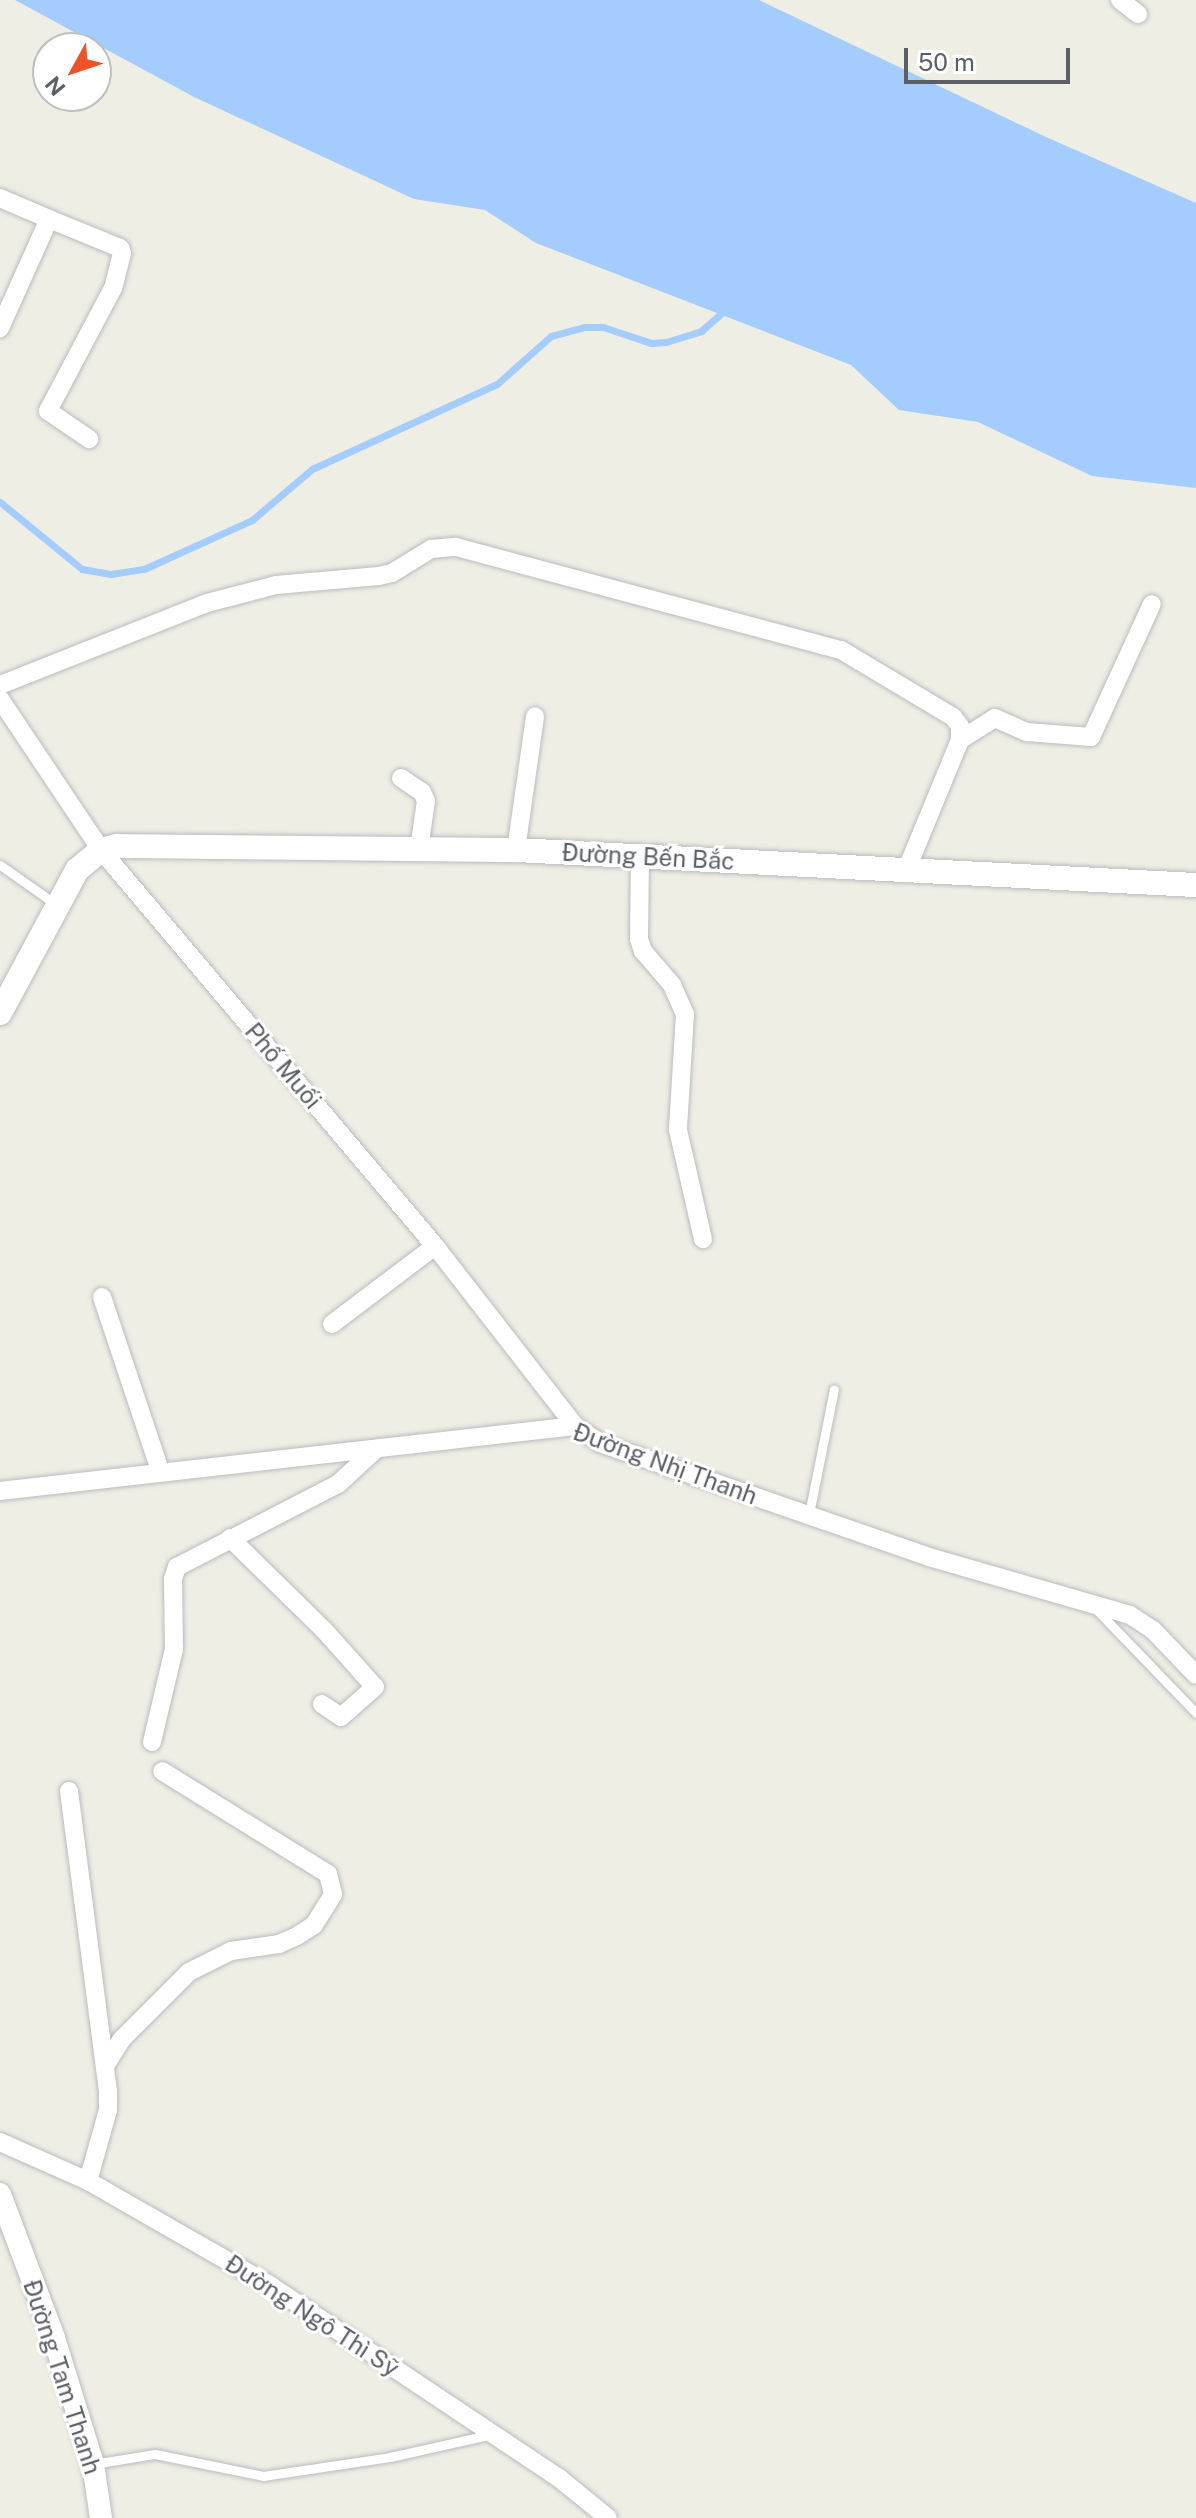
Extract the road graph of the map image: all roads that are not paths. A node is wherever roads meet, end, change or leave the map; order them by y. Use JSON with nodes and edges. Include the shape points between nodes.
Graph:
{"nodes":[{"id":1,"x":1120,"y":0,"type":"edge"},
{"id":2,"x":1138,"y":14,"type":"dead end"},
{"id":3,"x":0,"y":198,"type":"edge"},
{"id":4,"x":49,"y":219,"type":"junction"},
{"id":5,"x":2,"y":321,"type":"edge"},
{"id":6,"x":89,"y":439,"type":"dead end"},
{"id":7,"x":1152,"y":604,"type":"dead end"},
{"id":8,"x":0,"y":685,"type":"edge"},
{"id":9,"x":0,"y":699,"type":"edge"},
{"id":10,"x":535,"y":716,"type":"dead end"},
{"id":11,"x":960,"y":740,"type":"junction"},
{"id":12,"x":401,"y":778,"type":"dead end"},
{"id":13,"x":419,"y":849,"type":"junction"},
{"id":14,"x":101,"y":850,"type":"junction"},
{"id":15,"x":516,"y":850,"type":"junction"},
{"id":16,"x":640,"y":857,"type":"junction"},
{"id":17,"x":0,"y":865,"type":"edge"},
{"id":18,"x":906,"y":871,"type":"junction"},
{"id":19,"x":1196,"y":885,"type":"edge"},
{"id":20,"x":57,"y":905,"type":"junction"},
{"id":21,"x":0,"y":1013,"type":"edge"},
{"id":22,"x":703,"y":1239,"type":"dead end"},
{"id":23,"x":435,"y":1246,"type":"junction"},
{"id":24,"x":102,"y":1297,"type":"dead end"},
{"id":25,"x":332,"y":1324,"type":"dead end"},
{"id":26,"x":834,"y":1389,"type":"dead end"},
{"id":27,"x":575,"y":1426,"type":"junction"},
{"id":28,"x":374,"y":1451,"type":"junction"},
{"id":29,"x":160,"y":1470,"type":"junction"},
{"id":30,"x":0,"y":1491,"type":"edge"},
{"id":31,"x":809,"y":1514,"type":"junction"},
{"id":32,"x":230,"y":1538,"type":"junction"},
{"id":33,"x":1090,"y":1603,"type":"junction"},
{"id":34,"x":1196,"y":1675,"type":"edge"},
{"id":35,"x":322,"y":1704,"type":"dead end"},
{"id":36,"x":1196,"y":1713,"type":"edge"},
{"id":37,"x":152,"y":1742,"type":"dead end"},
{"id":38,"x":162,"y":1771,"type":"dead end"},
{"id":39,"x":69,"y":1791,"type":"dead end"},
{"id":40,"x":105,"y":2066,"type":"junction"},
{"id":41,"x":0,"y":2142,"type":"edge"},
{"id":42,"x":88,"y":2181,"type":"junction"},
{"id":43,"x":0,"y":2194,"type":"edge"},
{"id":44,"x":493,"y":2434,"type":"junction"},
{"id":45,"x":93,"y":2464,"type":"junction"},
{"id":46,"x":101,"y":2518,"type":"edge"},
{"id":47,"x":608,"y":2518,"type":"edge"}],
"edges":[{"from":1,"to":2,"type":"street"},
{"from":3,"to":4,"type":"street"},
{"from":4,"to":5,"type":"street"},
{"from":4,"to":6,"type":"street","via":[[122,253],[113,288],[48,411]]},
{"from":7,"to":11,"type":"street","via":[[1091,737],[1027,732],[995,718]]},
{"from":8,"to":11,"type":"street","via":[[207,603],[276,585],[379,576],[431,549],[456,547],[841,650],[953,717],[960,726]]},
{"from":9,"to":14,"type":"street","name":"Phố Muối"},
{"from":10,"to":15,"type":"street"},
{"from":11,"to":18,"type":"street"},
{"from":12,"to":13,"type":"street","via":[[426,801]]},
{"from":13,"to":14,"type":"main road","name":"Đường Bến Bắc","via":[[133,845]]},
{"from":13,"to":15,"type":"main road","name":"Đường Bến Bắc"},
{"from":14,"to":20,"type":"main road","via":[[77,870]]},
{"from":14,"to":23,"type":"street","name":"Phố Muối"},
{"from":15,"to":16,"type":"main road","name":"Đường Bến Bắc"},
{"from":16,"to":18,"type":"main road","name":"Đường Bến Bắc"},
{"from":16,"to":22,"type":"street","via":[[639,939],[672,985],[685,1014],[678,1130]]},
{"from":17,"to":20,"type":"lane"},
{"from":18,"to":19,"type":"main road","name":"Đường Bến Bắc"},
{"from":20,"to":21,"type":"main road"},
{"from":23,"to":25,"type":"street"},
{"from":23,"to":27,"type":"street","name":"Phố Muối"},
{"from":24,"to":29,"type":"street"},
{"from":26,"to":31,"type":"lane"},
{"from":27,"to":28,"type":"street","name":"Đường Nhị Thanh"},
{"from":27,"to":31,"type":"street","name":"Đường Nhị Thanh","via":[[600,1443]]},
{"from":28,"to":29,"type":"street","name":"Đường Nhị Thanh"},
{"from":28,"to":32,"type":"street","via":[[338,1484]]},
{"from":29,"to":30,"type":"street","name":"Đường Nhị Thanh"},
{"from":31,"to":33,"type":"street","name":"Đường Nhị Thanh","via":[[929,1557]]},
{"from":32,"to":35,"type":"street","via":[[375,1687],[341,1717]]},
{"from":32,"to":37,"type":"street","via":[[184,1562],[173,1579],[176,1637]]},
{"from":33,"to":34,"type":"street","name":"Đường Nhị Thanh","via":[[1130,1615],[1153,1630]]},
{"from":33,"to":36,"type":"lane"},
{"from":38,"to":40,"type":"street","via":[[328,1874],[333,1894],[314,1925],[297,1936],[231,1951],[189,1972],[121,2040]]},
{"from":39,"to":40,"type":"street"},
{"from":40,"to":42,"type":"street","via":[[108,2110]]},
{"from":41,"to":42,"type":"street","name":"Đường Ngô Thì Sỹ"},
{"from":42,"to":44,"type":"street","name":"Đường Ngô Thì Sỹ","via":[[271,2286]]},
{"from":43,"to":45,"type":"street","name":"Đường Tam Thanh","via":[[54,2338]]},
{"from":44,"to":45,"type":"lane","via":[[390,2457],[263,2476],[155,2454]]},
{"from":44,"to":47,"type":"street","name":"Đường Ngô Thì Sỹ"},
{"from":45,"to":46,"type":"street","name":"Đường Tam Thanh"}]}
